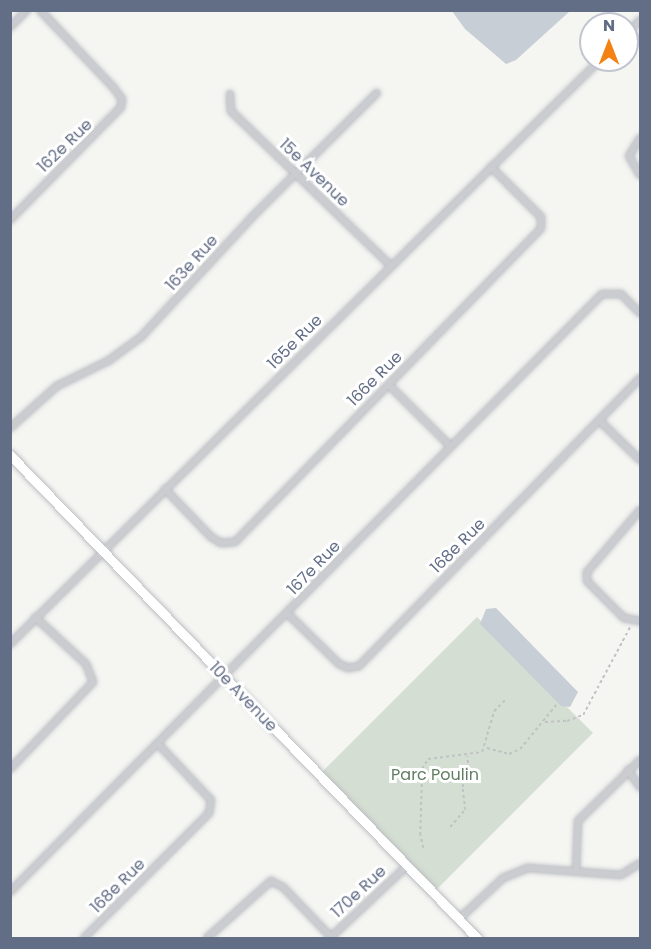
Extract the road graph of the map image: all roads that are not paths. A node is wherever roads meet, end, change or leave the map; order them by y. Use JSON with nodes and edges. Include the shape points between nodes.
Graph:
{"nodes":[{"id":1,"x":27,"y":10,"type":"edge"},
{"id":2,"x":40,"y":10,"type":"edge"},
{"id":3,"x":10,"y":27,"type":"edge"},
{"id":4,"x":588,"y":72,"type":"edge"},
{"id":5,"x":377,"y":93,"type":"dead end"},
{"id":6,"x":230,"y":94,"type":"dead end"},
{"id":7,"x":640,"y":138,"type":"edge"},
{"id":8,"x":491,"y":167,"type":"junction"},
{"id":9,"x":297,"y":174,"type":"junction"},
{"id":10,"x":640,"y":176,"type":"edge"},
{"id":11,"x":10,"y":220,"type":"edge"},
{"id":12,"x":391,"y":266,"type":"junction"},
{"id":13,"x":640,"y":313,"type":"edge"},
{"id":14,"x":640,"y":378,"type":"edge"},
{"id":15,"x":389,"y":385,"type":"junction"},
{"id":16,"x":600,"y":421,"type":"junction"},
{"id":17,"x":10,"y":428,"type":"edge"},
{"id":18,"x":450,"y":446,"type":"junction"},
{"id":19,"x":10,"y":455,"type":"edge"},
{"id":20,"x":640,"y":460,"type":"edge"},
{"id":21,"x":165,"y":489,"type":"junction"},
{"id":22,"x":640,"y":510,"type":"edge"},
{"id":23,"x":102,"y":552,"type":"junction"},
{"id":24,"x":288,"y":614,"type":"junction"},
{"id":25,"x":35,"y":617,"type":"junction"},
{"id":26,"x":637,"y":621,"type":"edge"},
{"id":27,"x":10,"y":644,"type":"edge"},
{"id":28,"x":225,"y":678,"type":"junction"},
{"id":29,"x":158,"y":744,"type":"junction"},
{"id":30,"x":640,"y":760,"type":"edge"},
{"id":31,"x":10,"y":769,"type":"edge"},
{"id":32,"x":628,"y":770,"type":"junction"},
{"id":33,"x":640,"y":787,"type":"edge"},
{"id":34,"x":640,"y":863,"type":"edge"},
{"id":35,"x":408,"y":866,"type":"junction"},
{"id":36,"x":576,"y":871,"type":"junction"},
{"id":37,"x":10,"y":892,"type":"edge"},
{"id":38,"x":459,"y":919,"type":"junction"},
{"id":39,"x":331,"y":938,"type":"edge"},
{"id":40,"x":84,"y":939,"type":"edge"},
{"id":41,"x":207,"y":939,"type":"edge"},
{"id":42,"x":477,"y":939,"type":"edge"}],
"edges":[{"from":1,"to":3,"type":"street"},
{"from":2,"to":11,"type":"street","name":"162e Rue","via":[[122,99],[120,111]]},
{"from":4,"to":8,"type":"street","name":"165e Rue"},
{"from":5,"to":9,"type":"street","name":"163e Rue"},
{"from":6,"to":9,"type":"street","name":"15e Avenue","via":[[231,111]]},
{"from":7,"to":10,"type":"street","via":[[629,156]]},
{"from":8,"to":12,"type":"street","name":"165e Rue"},
{"from":8,"to":15,"type":"street","name":"166e Rue","via":[[542,217],[541,228]]},
{"from":9,"to":12,"type":"street","name":"15e Avenue"},
{"from":9,"to":17,"type":"street","name":"163e Rue","via":[[141,338],[108,361],[57,386]]},
{"from":12,"to":21,"type":"street","name":"165e Rue"},
{"from":13,"to":18,"type":"street","name":"167e Rue","via":[[621,294],[602,294]]},
{"from":14,"to":16,"type":"street","name":"168e Rue"},
{"from":15,"to":18,"type":"street"},
{"from":15,"to":21,"type":"street","name":"166e Rue","via":[[235,542],[221,543],[211,537]]},
{"from":16,"to":20,"type":"street"},
{"from":16,"to":24,"type":"street","name":"168e Rue","via":[[359,666],[348,668],[339,664]]},
{"from":18,"to":24,"type":"street","name":"167e Rue"},
{"from":19,"to":23,"type":"street","name":"10e Avenue"},
{"from":21,"to":23,"type":"street","name":"165e Rue"},
{"from":22,"to":26,"type":"street","via":[[587,572],[587,581],[624,618]]},
{"from":23,"to":25,"type":"street","name":"165e Rue"},
{"from":23,"to":28,"type":"street","name":"10e Avenue"},
{"from":24,"to":28,"type":"street","name":"167e Rue"},
{"from":25,"to":27,"type":"street","name":"165e Rue"},
{"from":25,"to":31,"type":"street","via":[[86,664],[93,682]]},
{"from":28,"to":29,"type":"street","name":"167e Rue"},
{"from":28,"to":35,"type":"street","name":"10e Avenue"},
{"from":29,"to":37,"type":"street","name":"167e Rue"},
{"from":29,"to":40,"type":"street","name":"168e Rue","via":[[211,800],[209,813]]},
{"from":30,"to":32,"type":"street"},
{"from":32,"to":33,"type":"street"},
{"from":32,"to":36,"type":"street","via":[[578,821]]},
{"from":34,"to":36,"type":"street","via":[[621,875]]},
{"from":35,"to":38,"type":"street","name":"10e Avenue"},
{"from":35,"to":39,"type":"street","name":"170e Rue"},
{"from":36,"to":38,"type":"street","via":[[540,867],[516,872],[503,878]]},
{"from":38,"to":42,"type":"street","name":"10e Avenue"},
{"from":39,"to":41,"type":"street","via":[[283,887],[271,881]]}]}
